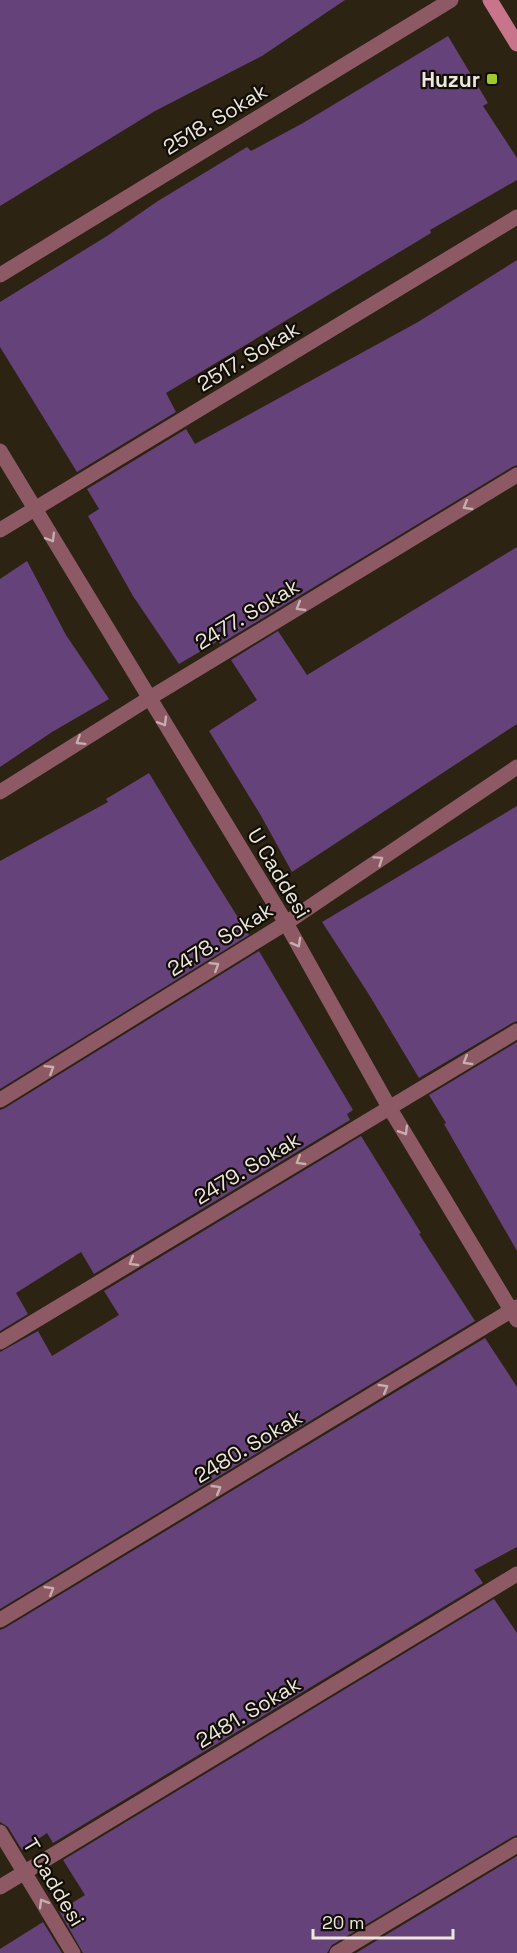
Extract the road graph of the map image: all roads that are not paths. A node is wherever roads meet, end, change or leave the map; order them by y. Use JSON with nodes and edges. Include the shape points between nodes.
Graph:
{"nodes":[{"id":1,"x":451,"y":0,"type":"edge"},
{"id":2,"x":490,"y":0,"type":"edge"},
{"id":3,"x":517,"y":44,"type":"edge"},
{"id":4,"x":517,"y":217,"type":"edge"},
{"id":5,"x":0,"y":275,"type":"edge"},
{"id":6,"x":0,"y":451,"type":"edge"},
{"id":7,"x":517,"y":475,"type":"edge"},
{"id":8,"x":34,"y":510,"type":"junction"},
{"id":9,"x":0,"y":530,"type":"edge"},
{"id":10,"x":148,"y":699,"type":"junction"},
{"id":11,"x":517,"y":767,"type":"edge"},
{"id":12,"x":0,"y":792,"type":"edge"},
{"id":13,"x":286,"y":923,"type":"junction"},
{"id":14,"x":517,"y":1031,"type":"edge"},
{"id":15,"x":0,"y":1100,"type":"edge"},
{"id":16,"x":389,"y":1107,"type":"junction"},
{"id":17,"x":515,"y":1313,"type":"edge"},
{"id":18,"x":0,"y":1342,"type":"edge"},
{"id":19,"x":517,"y":1574,"type":"edge"},
{"id":20,"x":0,"y":1620,"type":"edge"},
{"id":21,"x":0,"y":1832,"type":"edge"},
{"id":22,"x":517,"y":1845,"type":"edge"},
{"id":23,"x":24,"y":1872,"type":"junction"},
{"id":24,"x":0,"y":1887,"type":"edge"},
{"id":25,"x":73,"y":1953,"type":"edge"},
{"id":26,"x":337,"y":1953,"type":"edge"}],
"edges":[{"from":1,"to":5,"type":"street","name":"2518. Sokak"},
{"from":2,"to":3,"type":"main road"},
{"from":4,"to":8,"type":"street","name":"2517. Sokak"},
{"from":6,"to":8,"type":"street","name":"U Caddesi"},
{"from":7,"to":10,"type":"street","name":"2477. Sokak","one_way":true},
{"from":8,"to":9,"type":"street","name":"2517. Sokak"},
{"from":8,"to":10,"type":"street","name":"U Caddesi","one_way":true},
{"from":10,"to":12,"type":"street","name":"2477. Sokak","one_way":true},
{"from":10,"to":13,"type":"street","name":"U Caddesi","one_way":true},
{"from":13,"to":11,"type":"street","name":"2478. Sokak","one_way":true},
{"from":15,"to":13,"type":"street","name":"2478. Sokak","one_way":true},
{"from":13,"to":16,"type":"street","name":"U Caddesi","one_way":true},
{"from":14,"to":16,"type":"street","name":"2479. Sokak","one_way":true},
{"from":16,"to":17,"type":"street","name":"U Caddesi","one_way":true},
{"from":16,"to":18,"type":"street","name":"2479. Sokak","one_way":true},
{"from":20,"to":17,"type":"street","name":"2480. Sokak","one_way":true},
{"from":19,"to":23,"type":"street","name":"2481. Sokak"},
{"from":21,"to":23,"type":"street","name":"T Caddesi"},
{"from":22,"to":26,"type":"street"},
{"from":23,"to":24,"type":"street","name":"2481. Sokak"},
{"from":25,"to":23,"type":"street","name":"T Caddesi","one_way":true}]}
